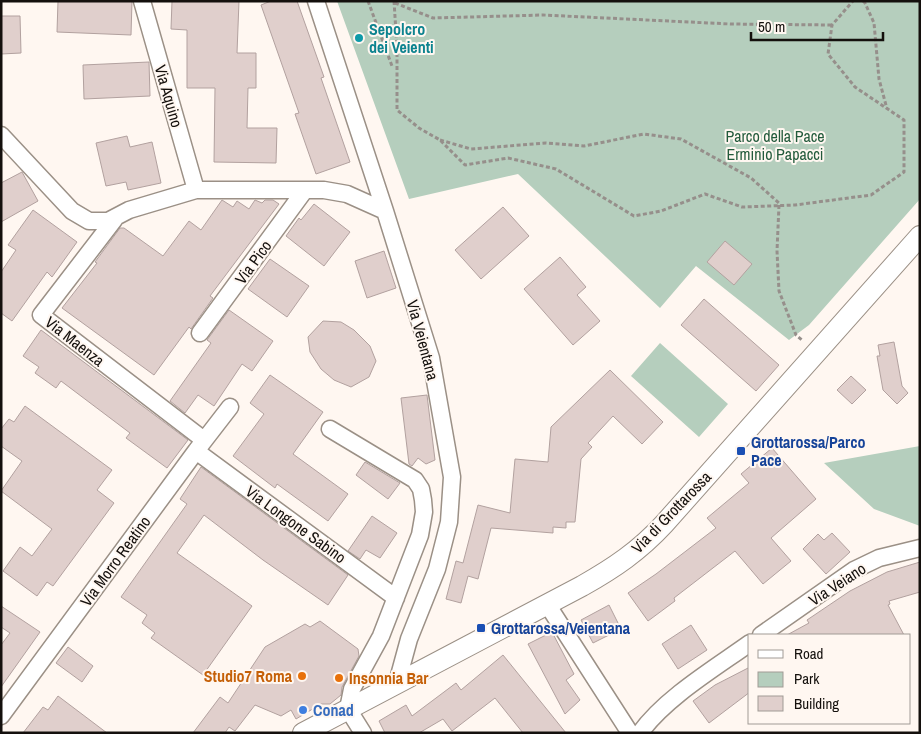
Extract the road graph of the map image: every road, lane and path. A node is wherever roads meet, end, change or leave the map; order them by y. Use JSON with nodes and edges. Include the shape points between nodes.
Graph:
{"nodes":[{"id":1,"x":142,"y":1,"type":"edge"},
{"id":2,"x":316,"y":1,"type":"edge"},
{"id":3,"x":368,"y":1,"type":"edge"},
{"id":4,"x":853,"y":1,"type":"edge"},
{"id":5,"x":863,"y":1,"type":"edge"},
{"id":6,"x":394,"y":2,"type":"edge"},
{"id":7,"x":832,"y":25,"type":"junction"},
{"id":8,"x":392,"y":66,"type":"dead end"},
{"id":9,"x":888,"y":109,"type":"junction"},
{"id":10,"x":1,"y":135,"type":"edge"},
{"id":11,"x":440,"y":140,"type":"junction"},
{"id":12,"x":196,"y":190,"type":"junction"},
{"id":13,"x":305,"y":190,"type":"junction"},
{"id":14,"x":779,"y":204,"type":"junction"},
{"id":15,"x":386,"y":211,"type":"junction"},
{"id":16,"x":114,"y":220,"type":"junction"},
{"id":17,"x":920,"y":236,"type":"edge"},
{"id":18,"x":200,"y":334,"type":"dead end"},
{"id":19,"x":816,"y":352,"type":"junction"},
{"id":20,"x":230,"y":407,"type":"dead end"},
{"id":21,"x":330,"y":430,"type":"dead end"},
{"id":22,"x":200,"y":446,"type":"junction"},
{"id":23,"x":920,"y":548,"type":"edge"},
{"id":24,"x":396,"y":598,"type":"junction"},
{"id":25,"x":547,"y":604,"type":"junction"},
{"id":26,"x":762,"y":634,"type":"edge"},
{"id":27,"x":748,"y":644,"type":"edge"},
{"id":28,"x":397,"y":683,"type":"junction"},
{"id":29,"x":348,"y":709,"type":"junction"},
{"id":30,"x":1,"y":716,"type":"edge"},
{"id":31,"x":303,"y":733,"type":"edge"},
{"id":32,"x":363,"y":733,"type":"edge"},
{"id":33,"x":630,"y":733,"type":"edge"},
{"id":34,"x":640,"y":733,"type":"edge"}],
"edges":[{"from":1,"to":12,"type":"street","name":"Via Aquino"},
{"from":2,"to":15,"type":"street","name":"Via Veientana"},
{"from":3,"to":8,"type":"path"},
{"from":4,"to":7,"type":"path"},
{"from":5,"to":9,"type":"path","via":[[874,22],[879,79]]},
{"from":6,"to":7,"type":"path","via":[[433,18],[543,15],[730,24]]},
{"from":6,"to":11,"type":"path","via":[[397,110]]},
{"from":7,"to":9,"type":"path","via":[[828,54],[855,87]]},
{"from":9,"to":14,"type":"path","via":[[904,120],[904,172],[871,195],[795,205]]},
{"from":10,"to":16,"type":"street","via":[[78,216],[95,222]]},
{"from":11,"to":14,"type":"path","via":[[471,149],[546,143],[584,146],[644,134],[681,140],[751,178]]},
{"from":11,"to":14,"type":"path","via":[[465,165],[508,158],[556,169],[634,216],[661,211],[705,194],[742,207]]},
{"from":12,"to":13,"type":"street"},
{"from":12,"to":16,"type":"street","via":[[129,210]]},
{"from":13,"to":15,"type":"street","via":[[347,194]]},
{"from":13,"to":18,"type":"street","name":"Via Pico"},
{"from":14,"to":19,"type":"path","via":[[777,251],[780,291],[796,335]]},
{"from":15,"to":28,"type":"street","name":"Via Veientana","via":[[431,358],[452,477],[449,522],[437,569],[409,639]]},
{"from":16,"to":22,"type":"street","name":"Via Maenza","via":[[42,315]]},
{"from":17,"to":19,"type":"street","name":"Via di Grottarossa"},
{"from":19,"to":25,"type":"street","name":"Via di Grottarossa","via":[[648,540],[613,568]]},
{"from":20,"to":22,"type":"street","name":"Via Morro Reatino"},
{"from":21,"to":24,"type":"street","via":[[415,480],[421,490],[424,512],[420,535]]},
{"from":22,"to":24,"type":"street","name":"Via Longone Sabino"},
{"from":22,"to":30,"type":"street","name":"Via Morro Reatino"},
{"from":23,"to":26,"type":"street","name":"Via Veiano","via":[[879,558],[854,570]]},
{"from":24,"to":29,"type":"street","via":[[352,689]]},
{"from":25,"to":28,"type":"street","name":"Via di Grottarossa"},
{"from":25,"to":33,"type":"street"},
{"from":27,"to":34,"type":"street","via":[[684,691]]},
{"from":28,"to":29,"type":"street","name":"Via di Grottarossa"},
{"from":29,"to":31,"type":"street","name":"Via di Grottarossa"},
{"from":29,"to":32,"type":"street"}]}
